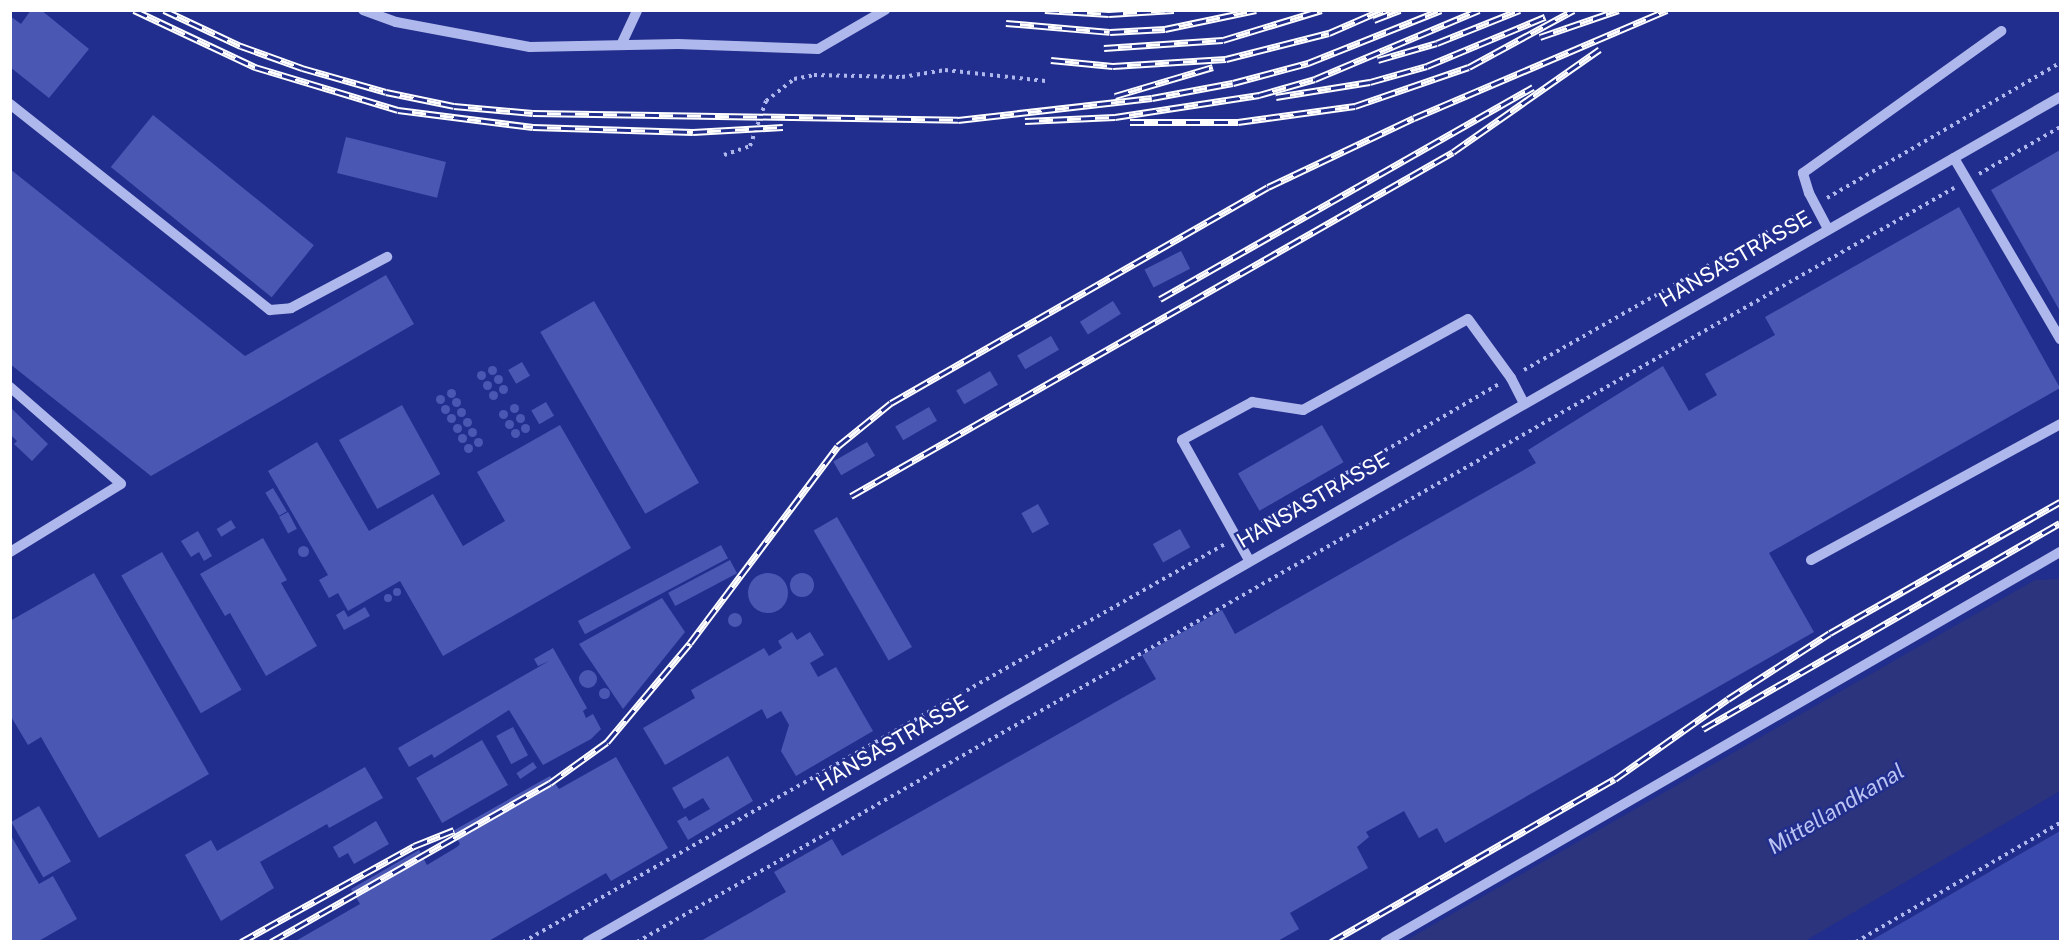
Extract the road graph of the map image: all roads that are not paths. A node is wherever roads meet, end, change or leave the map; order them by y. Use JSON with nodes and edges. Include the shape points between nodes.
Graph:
{"nodes":[{"id":1,"x":363,"y":10,"type":"edge"},
{"id":2,"x":637,"y":10,"type":"edge"},
{"id":3,"x":885,"y":10,"type":"edge"},
{"id":4,"x":2001,"y":31,"type":"dead end"},
{"id":5,"x":621,"y":45,"type":"junction"},
{"id":6,"x":2061,"y":97,"type":"edge"},
{"id":7,"x":10,"y":104,"type":"edge"},
{"id":8,"x":1954,"y":158,"type":"junction"},
{"id":9,"x":1828,"y":229,"type":"junction"},
{"id":10,"x":387,"y":257,"type":"dead end"},
{"id":11,"x":2061,"y":339,"type":"edge"},
{"id":12,"x":10,"y":387,"type":"edge"},
{"id":13,"x":1523,"y":402,"type":"junction"},
{"id":14,"x":2061,"y":424,"type":"edge"},
{"id":15,"x":10,"y":552,"type":"edge"},
{"id":16,"x":2061,"y":552,"type":"edge"},
{"id":17,"x":1249,"y":560,"type":"junction"},
{"id":18,"x":1811,"y":560,"type":"dead end"},
{"id":19,"x":587,"y":942,"type":"edge"},
{"id":20,"x":1385,"y":942,"type":"edge"}],
"edges":[{"from":1,"to":5,"type":"street","via":[[396,22],[530,47]]},
{"from":2,"to":5,"type":"street"},
{"from":3,"to":5,"type":"street","via":[[818,49]]},
{"from":4,"to":9,"type":"street","via":[[1803,173]]},
{"from":6,"to":8,"type":"street","name":"HANSASTRASSE"},
{"from":7,"to":10,"type":"street","via":[[270,310],[291,308]]},
{"from":8,"to":9,"type":"street","name":"HANSASTRASSE"},
{"from":8,"to":11,"type":"street"},
{"from":9,"to":13,"type":"street","name":"HANSASTRASSE"},
{"from":12,"to":15,"type":"street","via":[[121,484]]},
{"from":13,"to":17,"type":"street","name":"HANSASTRASSE"},
{"from":13,"to":17,"type":"street","via":[[1511,378],[1468,319],[1303,410],[1252,402],[1182,440]]},
{"from":14,"to":18,"type":"street"},
{"from":16,"to":20,"type":"street"},
{"from":17,"to":19,"type":"street","name":"HANSASTRASSE"}]}
